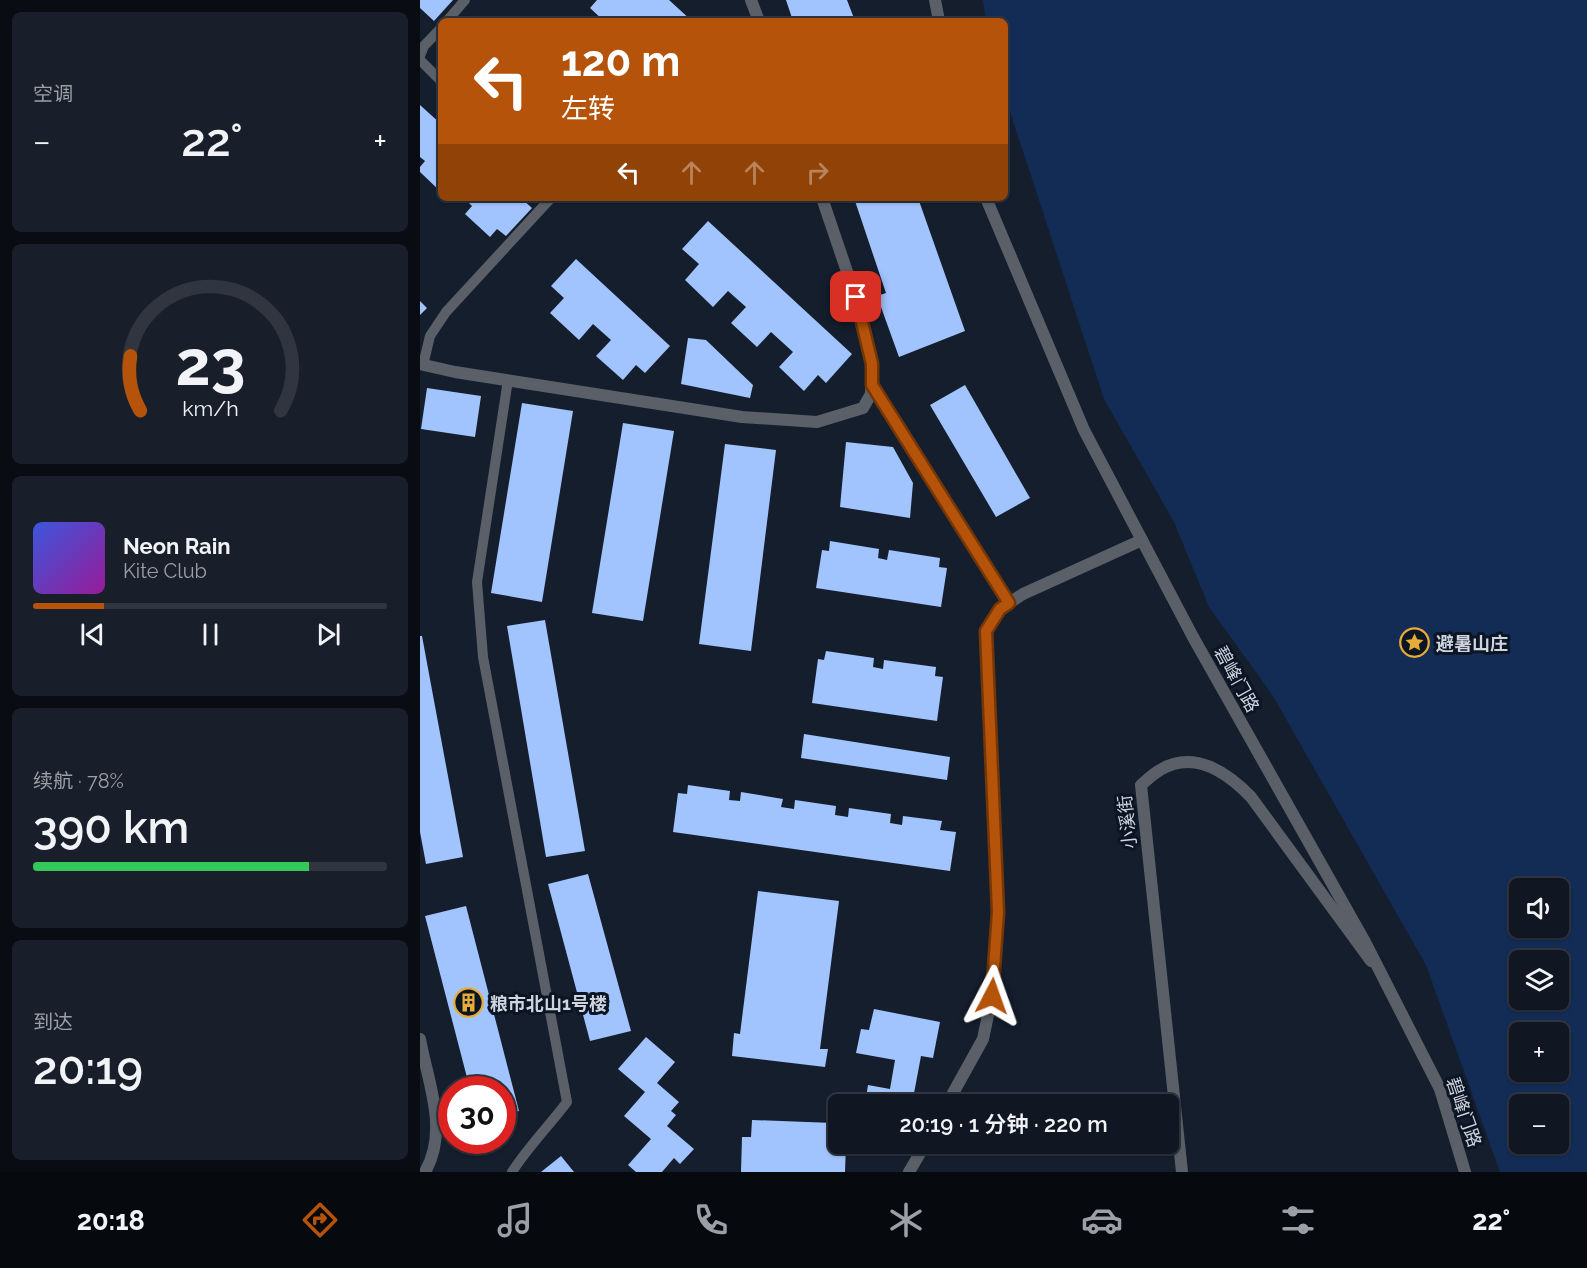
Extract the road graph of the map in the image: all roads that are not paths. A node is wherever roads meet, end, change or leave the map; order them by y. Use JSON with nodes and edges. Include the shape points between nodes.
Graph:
{"nodes":[{"id":1,"x":465,"y":0,"type":"edge"},
{"id":2,"x":751,"y":0,"type":"edge"},
{"id":3,"x":935,"y":0,"type":"edge"},
{"id":4,"x":450,"y":18,"type":"edge"},
{"id":5,"x":758,"y":18,"type":"edge"},
{"id":6,"x":938,"y":18,"type":"edge"},
{"id":7,"x":438,"y":31,"type":"edge"},
{"id":8,"x":420,"y":56,"type":"edge"},
{"id":9,"x":420,"y":60,"type":"edge"},
{"id":10,"x":438,"y":78,"type":"edge"},
{"id":11,"x":548,"y":201,"type":"edge"},
{"id":12,"x":823,"y":201,"type":"edge"},
{"id":13,"x":987,"y":201,"type":"edge"},
{"id":14,"x":422,"y":365,"type":"edge"},
{"id":15,"x":508,"y":380,"type":"junction"},
{"id":16,"x":872,"y":385,"type":"junction"},
{"id":17,"x":1142,"y":540,"type":"junction"},
{"id":18,"x":1009,"y":603,"type":"junction"},
{"id":19,"x":1384,"y":979,"type":"junction"},
{"id":20,"x":420,"y":1039,"type":"edge"},
{"id":21,"x":952,"y":1094,"type":"edge"},
{"id":22,"x":920,"y":1154,"type":"edge"},
{"id":23,"x":425,"y":1172,"type":"edge"},
{"id":24,"x":512,"y":1172,"type":"edge"},
{"id":25,"x":909,"y":1172,"type":"edge"},
{"id":26,"x":1182,"y":1172,"type":"edge"},
{"id":27,"x":1465,"y":1172,"type":"edge"}],
"edges":[{"from":1,"to":4,"type":"lane"},
{"from":2,"to":5,"type":"street"},
{"from":3,"to":6,"type":"street"},
{"from":7,"to":8,"type":"lane"},
{"from":9,"to":10,"type":"lane"},
{"from":11,"to":14,"type":"lane","via":[[446,312],[430,336]]},
{"from":12,"to":16,"type":"street","via":[[856,297],[872,364]]},
{"from":13,"to":17,"type":"street","name":"碧峰门路","via":[[1084,430]]},
{"from":14,"to":15,"type":"street"},
{"from":15,"to":16,"type":"street","via":[[742,417],[817,422],[863,408],[872,394]]},
{"from":15,"to":24,"type":"lane","via":[[477,582],[483,657],[567,1102]]},
{"from":16,"to":18,"type":"street"},
{"from":17,"to":18,"type":"street"},
{"from":17,"to":19,"type":"street","name":"碧峰门路"},
{"from":18,"to":21,"type":"street","via":[[1000,609],[986,631],[998,912],[992,996],[982,1039]]},
{"from":19,"to":26,"type":"street","name":"小溪街","via":[[1237,782],[1208,764],[1185,762],[1162,769],[1141,785]]},
{"from":19,"to":27,"type":"street","name":"碧峰门路","via":[[1440,1089]]},
{"from":20,"to":23,"type":"street","via":[[435,1101],[436,1142]]},
{"from":22,"to":25,"type":"street"}]}
